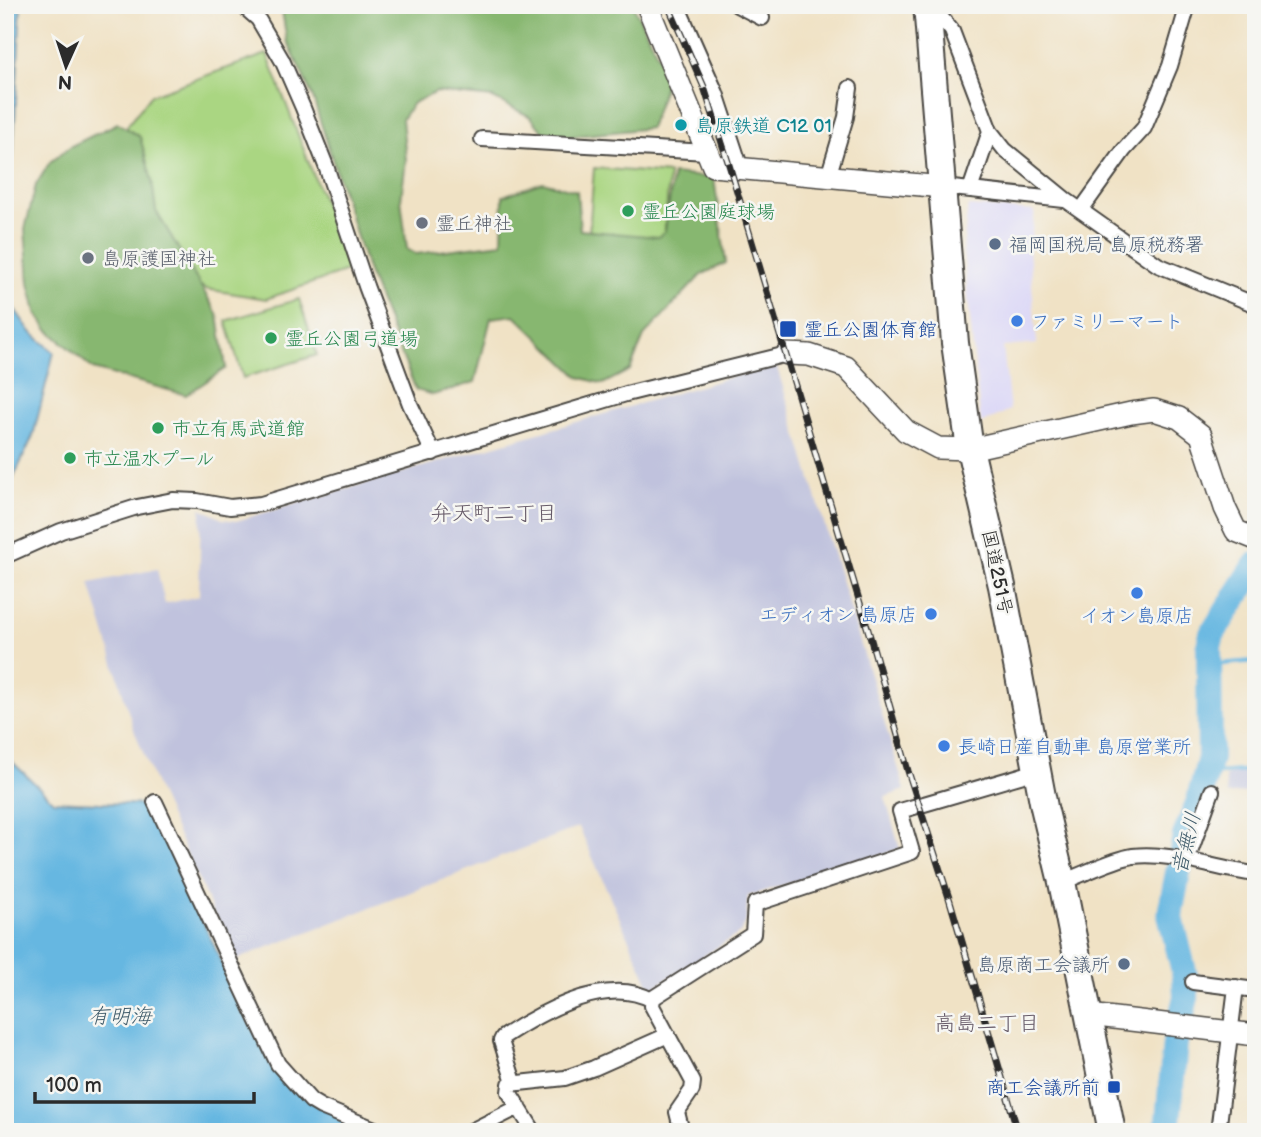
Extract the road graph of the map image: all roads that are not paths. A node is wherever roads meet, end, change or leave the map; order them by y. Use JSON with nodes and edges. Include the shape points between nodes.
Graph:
{"nodes":[{"id":1,"x":242,"y":5,"type":"edge"},
{"id":2,"x":647,"y":5,"type":"edge"},
{"id":3,"x":737,"y":5,"type":"edge"},
{"id":4,"x":1188,"y":5,"type":"edge"},
{"id":5,"x":927,"y":7,"type":"edge"},
{"id":6,"x":685,"y":10,"type":"edge"},
{"id":7,"x":762,"y":18,"type":"dead end"},
{"id":8,"x":850,"y":88,"type":"dead end"},
{"id":9,"x":990,"y":131,"type":"junction"},
{"id":10,"x":482,"y":139,"type":"dead end"},
{"id":11,"x":707,"y":152,"type":"junction"},
{"id":12,"x":741,"y":169,"type":"junction"},
{"id":13,"x":828,"y":177,"type":"junction"},
{"id":14,"x":943,"y":187,"type":"junction"},
{"id":15,"x":971,"y":190,"type":"junction"},
{"id":16,"x":1066,"y":200,"type":"junction"},
{"id":17,"x":1081,"y":210,"type":"junction"},
{"id":18,"x":1256,"y":305,"type":"edge"},
{"id":19,"x":787,"y":354,"type":"joint"},
{"id":20,"x":970,"y":449,"type":"junction"},
{"id":21,"x":433,"y":453,"type":"junction"},
{"id":22,"x":1256,"y":539,"type":"edge"},
{"id":23,"x":5,"y":556,"type":"edge"},
{"id":24,"x":1037,"y":771,"type":"junction"},
{"id":25,"x":1213,"y":790,"type":"dead end"},
{"id":26,"x":155,"y":802,"type":"dead end"},
{"id":27,"x":1182,"y":859,"type":"junction"},
{"id":28,"x":1256,"y":874,"type":"edge"},
{"id":29,"x":1062,"y":882,"type":"junction"},
{"id":30,"x":1193,"y":982,"type":"dead end"},
{"id":31,"x":1236,"y":987,"type":"junction"},
{"id":32,"x":1256,"y":990,"type":"edge"},
{"id":33,"x":652,"y":1000,"type":"junction"},
{"id":34,"x":1089,"y":1015,"type":"junction"},
{"id":35,"x":1230,"y":1032,"type":"junction"},
{"id":36,"x":667,"y":1035,"type":"junction"},
{"id":37,"x":1256,"y":1035,"type":"edge"},
{"id":38,"x":514,"y":1082,"type":"junction"},
{"id":39,"x":519,"y":1107,"type":"junction"},
{"id":40,"x":382,"y":1132,"type":"edge"},
{"id":41,"x":469,"y":1132,"type":"edge"},
{"id":42,"x":534,"y":1132,"type":"edge"},
{"id":43,"x":682,"y":1132,"type":"edge"},
{"id":44,"x":1112,"y":1132,"type":"edge"},
{"id":45,"x":1218,"y":1132,"type":"edge"}],
"edges":[{"from":1,"to":21,"type":"street","via":[[258,19],[303,108],[410,404]]},
{"from":2,"to":11,"type":"street"},
{"from":3,"to":7,"type":"street"},
{"from":4,"to":17,"type":"street","via":[[1170,66],[1144,128]]},
{"from":5,"to":9,"type":"street","via":[[952,31]]},
{"from":5,"to":14,"type":"highway","name":"国道251号"},
{"from":6,"to":12,"type":"street"},
{"from":8,"to":13,"type":"street"},
{"from":9,"to":15,"type":"street"},
{"from":9,"to":16,"type":"street","via":[[1005,150]]},
{"from":10,"to":11,"type":"street"},
{"from":11,"to":12,"type":"street","via":[[713,166]]},
{"from":12,"to":13,"type":"street"},
{"from":13,"to":14,"type":"street"},
{"from":14,"to":15,"type":"street"},
{"from":14,"to":20,"type":"highway","name":"国道251号","via":[[955,343]]},
{"from":15,"to":16,"type":"street"},
{"from":16,"to":17,"type":"street"},
{"from":17,"to":18,"type":"street","via":[[1158,265]]},
{"from":19,"to":20,"type":"street","via":[[809,355],[846,368],[906,431],[938,448]]},
{"from":19,"to":21,"type":"street","via":[[626,394]]},
{"from":20,"to":22,"type":"street","via":[[1154,410],[1179,418],[1201,435],[1236,531]]},
{"from":20,"to":24,"type":"highway","name":"国道251号"},
{"from":21,"to":23,"type":"street","via":[[261,504],[230,507],[173,500],[137,507],[61,531]]},
{"from":24,"to":29,"type":"highway","name":"国道251号"},
{"from":24,"to":33,"type":"street","via":[[900,811],[912,852],[755,904],[753,934]]},
{"from":25,"to":27,"type":"street"},
{"from":26,"to":40,"type":"street","via":[[278,1064],[311,1101]]},
{"from":27,"to":28,"type":"street"},
{"from":27,"to":29,"type":"street","via":[[1132,856]]},
{"from":29,"to":34,"type":"highway","name":"国道251号"},
{"from":30,"to":31,"type":"street"},
{"from":31,"to":32,"type":"street"},
{"from":31,"to":35,"type":"street"},
{"from":33,"to":36,"type":"street"},
{"from":33,"to":38,"type":"street","via":[[600,993],[539,1013],[501,1041]]},
{"from":34,"to":35,"type":"street"},
{"from":34,"to":44,"type":"highway","name":"国道251号"},
{"from":35,"to":37,"type":"street"},
{"from":35,"to":45,"type":"street"},
{"from":36,"to":38,"type":"street","via":[[565,1078]]},
{"from":36,"to":43,"type":"street","via":[[693,1087],[677,1112]]},
{"from":38,"to":39,"type":"street","via":[[509,1092]]},
{"from":39,"to":41,"type":"street"},
{"from":39,"to":42,"type":"street"}]}
